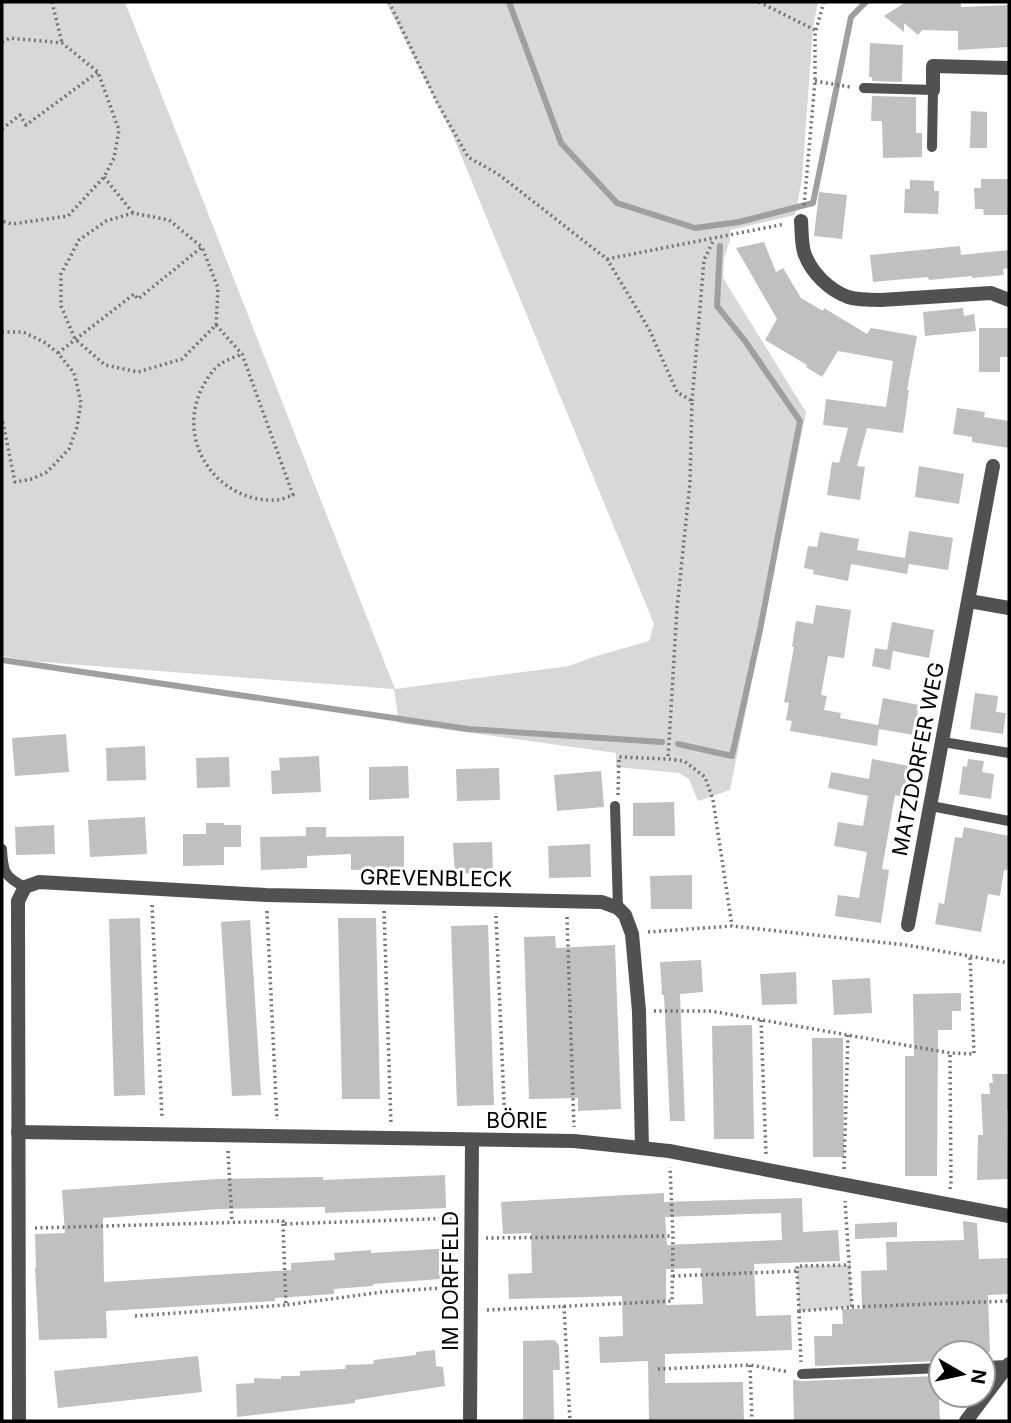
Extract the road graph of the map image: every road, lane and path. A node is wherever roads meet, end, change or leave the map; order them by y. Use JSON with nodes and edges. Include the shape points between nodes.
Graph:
{"nodes":[{"id":1,"x":52,"y":2,"type":"edge"},
{"id":2,"x":390,"y":2,"type":"edge"},
{"id":3,"x":759,"y":2,"type":"edge"},
{"id":4,"x":824,"y":2,"type":"edge"},
{"id":5,"x":816,"y":30,"type":"junction"},
{"id":6,"x":2,"y":42,"type":"edge"},
{"id":7,"x":62,"y":43,"type":"junction"},
{"id":8,"x":1009,"y":68,"type":"edge"},
{"id":9,"x":98,"y":72,"type":"junction"},
{"id":10,"x":815,"y":80,"type":"junction"},
{"id":11,"x":843,"y":87,"type":"dead end"},
{"id":12,"x":864,"y":88,"type":"dead end"},
{"id":13,"x":933,"y":90,"type":"junction"},
{"id":14,"x":2,"y":129,"type":"edge"},
{"id":15,"x":932,"y":147,"type":"dead end"},
{"id":16,"x":104,"y":177,"type":"junction"},
{"id":17,"x":804,"y":202,"type":"dead end"},
{"id":18,"x":133,"y":213,"type":"junction"},
{"id":19,"x":2,"y":221,"type":"edge"},
{"id":20,"x":801,"y":221,"type":"joint"},
{"id":21,"x":714,"y":239,"type":"junction"},
{"id":22,"x":202,"y":247,"type":"junction"},
{"id":23,"x":607,"y":259,"type":"junction"},
{"id":24,"x":1009,"y":300,"type":"edge"},
{"id":25,"x":216,"y":325,"type":"junction"},
{"id":26,"x":2,"y":332,"type":"edge"},
{"id":27,"x":75,"y":339,"type":"junction"},
{"id":28,"x":58,"y":353,"type":"junction"},
{"id":29,"x":242,"y":354,"type":"junction"},
{"id":30,"x":692,"y":401,"type":"junction"},
{"id":31,"x":2,"y":418,"type":"edge"},
{"id":32,"x":993,"y":466,"type":"dead end"},
{"id":33,"x":970,"y":601,"type":"junction"},
{"id":34,"x":1009,"y":608,"type":"edge"},
{"id":35,"x":943,"y":741,"type":"junction"},
{"id":36,"x":1009,"y":752,"type":"edge"},
{"id":37,"x":668,"y":758,"type":"junction"},
{"id":38,"x":615,"y":806,"type":"joint"},
{"id":39,"x":931,"y":806,"type":"junction"},
{"id":40,"x":1009,"y":821,"type":"edge"},
{"id":41,"x":2,"y":849,"type":"edge"},
{"id":42,"x":25,"y":887,"type":"junction"},
{"id":43,"x":151,"y":889,"type":"junction"},
{"id":44,"x":266,"y":895,"type":"junction"},
{"id":45,"x":384,"y":898,"type":"junction"},
{"id":46,"x":496,"y":900,"type":"junction"},
{"id":47,"x":566,"y":901,"type":"junction"},
{"id":48,"x":618,"y":908,"type":"junction"},
{"id":49,"x":908,"y":925,"type":"dead end"},
{"id":50,"x":732,"y":926,"type":"junction"},
{"id":51,"x":632,"y":934,"type":"junction"},
{"id":52,"x":970,"y":956,"type":"junction"},
{"id":53,"x":1009,"y":963,"type":"edge"},
{"id":54,"x":639,"y":1011,"type":"junction"},
{"id":55,"x":761,"y":1020,"type":"junction"},
{"id":56,"x":848,"y":1034,"type":"junction"},
{"id":57,"x":950,"y":1053,"type":"junction"},
{"id":58,"x":18,"y":1132,"type":"junction"},
{"id":59,"x":163,"y":1134,"type":"junction"},
{"id":60,"x":227,"y":1136,"type":"junction"},
{"id":61,"x":278,"y":1137,"type":"junction"},
{"id":62,"x":391,"y":1138,"type":"junction"},
{"id":63,"x":472,"y":1140,"type":"junction"},
{"id":64,"x":506,"y":1141,"type":"junction"},
{"id":65,"x":574,"y":1141,"type":"junction"},
{"id":66,"x":642,"y":1148,"type":"junction"},
{"id":67,"x":669,"y":1151,"type":"junction"},
{"id":68,"x":767,"y":1171,"type":"junction"},
{"id":69,"x":844,"y":1185,"type":"junction"},
{"id":70,"x":946,"y":1204,"type":"junction"},
{"id":71,"x":1009,"y":1216,"type":"edge"},
{"id":72,"x":471,"y":1217,"type":"junction"},
{"id":73,"x":232,"y":1222,"type":"junction"},
{"id":74,"x":284,"y":1224,"type":"junction"},
{"id":75,"x":19,"y":1228,"type":"junction"},
{"id":76,"x":673,"y":1236,"type":"junction"},
{"id":77,"x":470,"y":1238,"type":"junction"},
{"id":78,"x":850,"y":1265,"type":"junction"},
{"id":79,"x":797,"y":1271,"type":"junction"},
{"id":80,"x":673,"y":1276,"type":"junction"},
{"id":81,"x":471,"y":1286,"type":"junction"},
{"id":82,"x":1009,"y":1301,"type":"edge"},
{"id":83,"x":286,"y":1305,"type":"junction"},
{"id":84,"x":564,"y":1306,"type":"junction"},
{"id":85,"x":852,"y":1307,"type":"junction"},
{"id":86,"x":471,"y":1311,"type":"junction"},
{"id":87,"x":799,"y":1311,"type":"junction"},
{"id":88,"x":135,"y":1316,"type":"dead end"},
{"id":89,"x":750,"y":1365,"type":"junction"},
{"id":90,"x":1009,"y":1365,"type":"edge"},
{"id":91,"x":658,"y":1369,"type":"dead end"},
{"id":92,"x":927,"y":1369,"type":"edge"},
{"id":93,"x":802,"y":1374,"type":"junction"},
{"id":94,"x":19,"y":1421,"type":"edge"},
{"id":95,"x":470,"y":1421,"type":"edge"},
{"id":96,"x":570,"y":1421,"type":"edge"},
{"id":97,"x":752,"y":1421,"type":"edge"},
{"id":98,"x":966,"y":1421,"type":"edge"}],
"edges":[{"from":1,"to":7,"type":"path"},
{"from":2,"to":23,"type":"path","via":[[468,157],[498,174]]},
{"from":3,"to":5,"type":"path"},
{"from":4,"to":5,"type":"path"},
{"from":5,"to":10,"type":"path"},
{"from":6,"to":7,"type":"path","via":[[10,38]]},
{"from":7,"to":9,"type":"path"},
{"from":8,"to":13,"type":"street","via":[[933,66]]},
{"from":9,"to":14,"type":"path","via":[[26,125],[20,115]]},
{"from":9,"to":16,"type":"path","via":[[119,130],[114,158]]},
{"from":10,"to":11,"type":"path"},
{"from":10,"to":17,"type":"path"},
{"from":12,"to":13,"type":"lane"},
{"from":13,"to":15,"type":"lane"},
{"from":16,"to":18,"type":"path"},
{"from":16,"to":19,"type":"path","via":[[68,216],[12,224]]},
{"from":18,"to":22,"type":"path","via":[[169,220]]},
{"from":18,"to":27,"type":"path","via":[[106,221],[79,240],[61,274],[61,306]]},
{"from":20,"to":21,"type":"path"},
{"from":20,"to":24,"type":"street","via":[[804,253],[815,272],[846,296],[881,300],[991,293]]},
{"from":21,"to":23,"type":"path"},
{"from":21,"to":30,"type":"path","via":[[704,260]]},
{"from":22,"to":25,"type":"path","via":[[218,288]]},
{"from":22,"to":27,"type":"path","via":[[138,299],[134,294]]},
{"from":23,"to":30,"type":"path","via":[[649,329],[677,392]]},
{"from":25,"to":27,"type":"path","via":[[182,359],[138,372],[105,365]]},
{"from":25,"to":29,"type":"path"},
{"from":26,"to":28,"type":"path","via":[[23,332]]},
{"from":27,"to":28,"type":"path"},
{"from":28,"to":31,"type":"path","via":[[74,373],[81,402],[69,449],[47,472],[15,482]]},
{"from":29,"to":29,"type":"path","via":[[293,495],[275,501],[250,498],[228,487],[203,460],[196,441],[194,419],[209,375],[220,363]]},
{"from":30,"to":37,"type":"path"},
{"from":32,"to":33,"type":"street","name":"MATZDORFER WEG"},
{"from":33,"to":34,"type":"street"},
{"from":33,"to":35,"type":"street","name":"MATZDORFER WEG"},
{"from":35,"to":36,"type":"lane"},
{"from":35,"to":39,"type":"street","name":"MATZDORFER WEG"},
{"from":37,"to":38,"type":"path","via":[[619,757]]},
{"from":37,"to":50,"type":"path","via":[[684,761],[705,777],[713,800]]},
{"from":38,"to":48,"type":"lane"},
{"from":39,"to":40,"type":"lane"},
{"from":39,"to":49,"type":"street","name":"MATZDORFER WEG"},
{"from":41,"to":42,"type":"lane","via":[[3,870],[11,881]]},
{"from":42,"to":43,"type":"street","name":"GREVENBLECK","via":[[40,882]]},
{"from":42,"to":58,"type":"street","via":[[18,901]]},
{"from":43,"to":44,"type":"street","name":"GREVENBLECK"},
{"from":43,"to":59,"type":"path"},
{"from":44,"to":45,"type":"street","name":"GREVENBLECK"},
{"from":44,"to":61,"type":"path"},
{"from":45,"to":46,"type":"street","name":"GREVENBLECK"},
{"from":45,"to":62,"type":"path"},
{"from":46,"to":47,"type":"street","name":"GREVENBLECK"},
{"from":46,"to":64,"type":"path"},
{"from":47,"to":48,"type":"street","name":"GREVENBLECK","via":[[602,902]]},
{"from":47,"to":65,"type":"path"},
{"from":48,"to":51,"type":"street"},
{"from":50,"to":51,"type":"path"},
{"from":50,"to":52,"type":"path"},
{"from":51,"to":54,"type":"street"},
{"from":52,"to":53,"type":"path"},
{"from":52,"to":57,"type":"path","via":[[974,1054]]},
{"from":54,"to":55,"type":"path","via":[[711,1011]]},
{"from":54,"to":66,"type":"street"},
{"from":55,"to":56,"type":"path"},
{"from":55,"to":68,"type":"path"},
{"from":56,"to":57,"type":"path"},
{"from":56,"to":69,"type":"path"},
{"from":57,"to":70,"type":"path","via":[[951,1184]]},
{"from":58,"to":59,"type":"street","name":"BÖRIE"},
{"from":58,"to":75,"type":"street"},
{"from":59,"to":60,"type":"street","name":"BÖRIE"},
{"from":60,"to":61,"type":"street","name":"BÖRIE"},
{"from":60,"to":73,"type":"path"},
{"from":61,"to":62,"type":"street","name":"BÖRIE"},
{"from":62,"to":63,"type":"street","name":"BÖRIE"},
{"from":63,"to":64,"type":"street","name":"BÖRIE"},
{"from":63,"to":72,"type":"street","name":"IM DORFFELD"},
{"from":64,"to":65,"type":"street","name":"BÖRIE"},
{"from":65,"to":66,"type":"street","name":"BÖRIE"},
{"from":66,"to":67,"type":"street","name":"BÖRIE"},
{"from":67,"to":68,"type":"street","name":"BÖRIE"},
{"from":67,"to":76,"type":"path"},
{"from":68,"to":69,"type":"street","name":"BÖRIE"},
{"from":69,"to":70,"type":"street","name":"BÖRIE"},
{"from":69,"to":78,"type":"path"},
{"from":70,"to":71,"type":"street","name":"BÖRIE"},
{"from":72,"to":74,"type":"path"},
{"from":72,"to":77,"type":"street","name":"IM DORFFELD"},
{"from":73,"to":74,"type":"path"},
{"from":73,"to":75,"type":"path"},
{"from":74,"to":83,"type":"path"},
{"from":75,"to":94,"type":"street"},
{"from":76,"to":77,"type":"path"},
{"from":76,"to":80,"type":"path"},
{"from":77,"to":81,"type":"street","name":"IM DORFFELD"},
{"from":78,"to":79,"type":"path","via":[[797,1266]]},
{"from":78,"to":85,"type":"path"},
{"from":79,"to":80,"type":"path"},
{"from":79,"to":87,"type":"path"},
{"from":80,"to":84,"type":"path","via":[[672,1301]]},
{"from":81,"to":83,"type":"path"},
{"from":81,"to":86,"type":"street","name":"IM DORFFELD"},
{"from":82,"to":85,"type":"path"},
{"from":83,"to":88,"type":"path"},
{"from":84,"to":86,"type":"path"},
{"from":84,"to":96,"type":"path"},
{"from":85,"to":87,"type":"path"},
{"from":86,"to":95,"type":"street","name":"IM DORFFELD"},
{"from":87,"to":93,"type":"path"},
{"from":89,"to":91,"type":"path"},
{"from":89,"to":93,"type":"path"},
{"from":89,"to":97,"type":"path"},
{"from":90,"to":98,"type":"street"},
{"from":92,"to":93,"type":"lane"}]}
